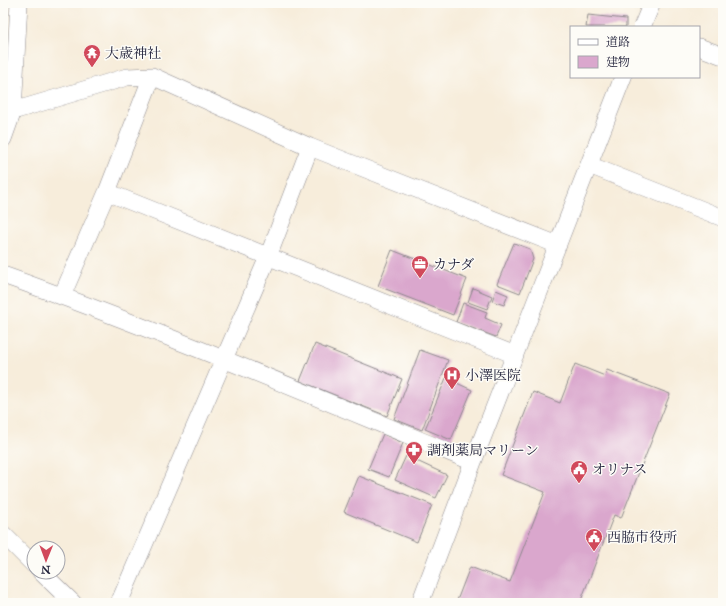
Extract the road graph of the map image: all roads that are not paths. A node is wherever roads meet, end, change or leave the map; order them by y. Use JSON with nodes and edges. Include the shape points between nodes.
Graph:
{"nodes":[{"id":1,"x":19,"y":3,"type":"edge"},
{"id":2,"x":652,"y":3,"type":"edge"},
{"id":3,"x":644,"y":26,"type":"edge"},
{"id":4,"x":700,"y":47,"type":"edge"},
{"id":5,"x":723,"y":56,"type":"edge"},
{"id":6,"x":152,"y":76,"type":"junction"},
{"id":7,"x":623,"y":78,"type":"edge"},
{"id":8,"x":12,"y":111,"type":"junction"},
{"id":9,"x":3,"y":139,"type":"edge"},
{"id":10,"x":310,"y":147,"type":"junction"},
{"id":11,"x":589,"y":165,"type":"junction"},
{"id":12,"x":107,"y":192,"type":"junction"},
{"id":13,"x":723,"y":218,"type":"edge"},
{"id":14,"x":558,"y":245,"type":"junction"},
{"id":15,"x":268,"y":257,"type":"junction"},
{"id":16,"x":3,"y":274,"type":"edge"},
{"id":17,"x":62,"y":296,"type":"junction"},
{"id":18,"x":515,"y":355,"type":"junction"},
{"id":19,"x":224,"y":360,"type":"junction"},
{"id":20,"x":473,"y":462,"type":"junction"},
{"id":21,"x":3,"y":534,"type":"edge"},
{"id":22,"x":26,"y":557,"type":"edge"},
{"id":23,"x":49,"y":580,"type":"edge"},
{"id":24,"x":73,"y":603,"type":"edge"},
{"id":25,"x":119,"y":603,"type":"edge"},
{"id":26,"x":420,"y":603,"type":"edge"}],
"edges":[{"from":1,"to":8,"type":"street"},
{"from":2,"to":3,"type":"street"},
{"from":4,"to":5,"type":"street"},
{"from":6,"to":8,"type":"street","via":[[127,77]]},
{"from":6,"to":10,"type":"street"},
{"from":6,"to":12,"type":"street"},
{"from":7,"to":11,"type":"street"},
{"from":8,"to":9,"type":"street"},
{"from":10,"to":14,"type":"street"},
{"from":10,"to":15,"type":"street"},
{"from":11,"to":13,"type":"street"},
{"from":11,"to":14,"type":"street"},
{"from":12,"to":15,"type":"street"},
{"from":12,"to":17,"type":"street"},
{"from":14,"to":18,"type":"street"},
{"from":15,"to":18,"type":"street"},
{"from":15,"to":19,"type":"street"},
{"from":16,"to":17,"type":"street"},
{"from":17,"to":19,"type":"street"},
{"from":18,"to":20,"type":"street"},
{"from":19,"to":20,"type":"street"},
{"from":19,"to":25,"type":"street"},
{"from":20,"to":26,"type":"street"},
{"from":21,"to":22,"type":"street"},
{"from":23,"to":24,"type":"street"}]}
